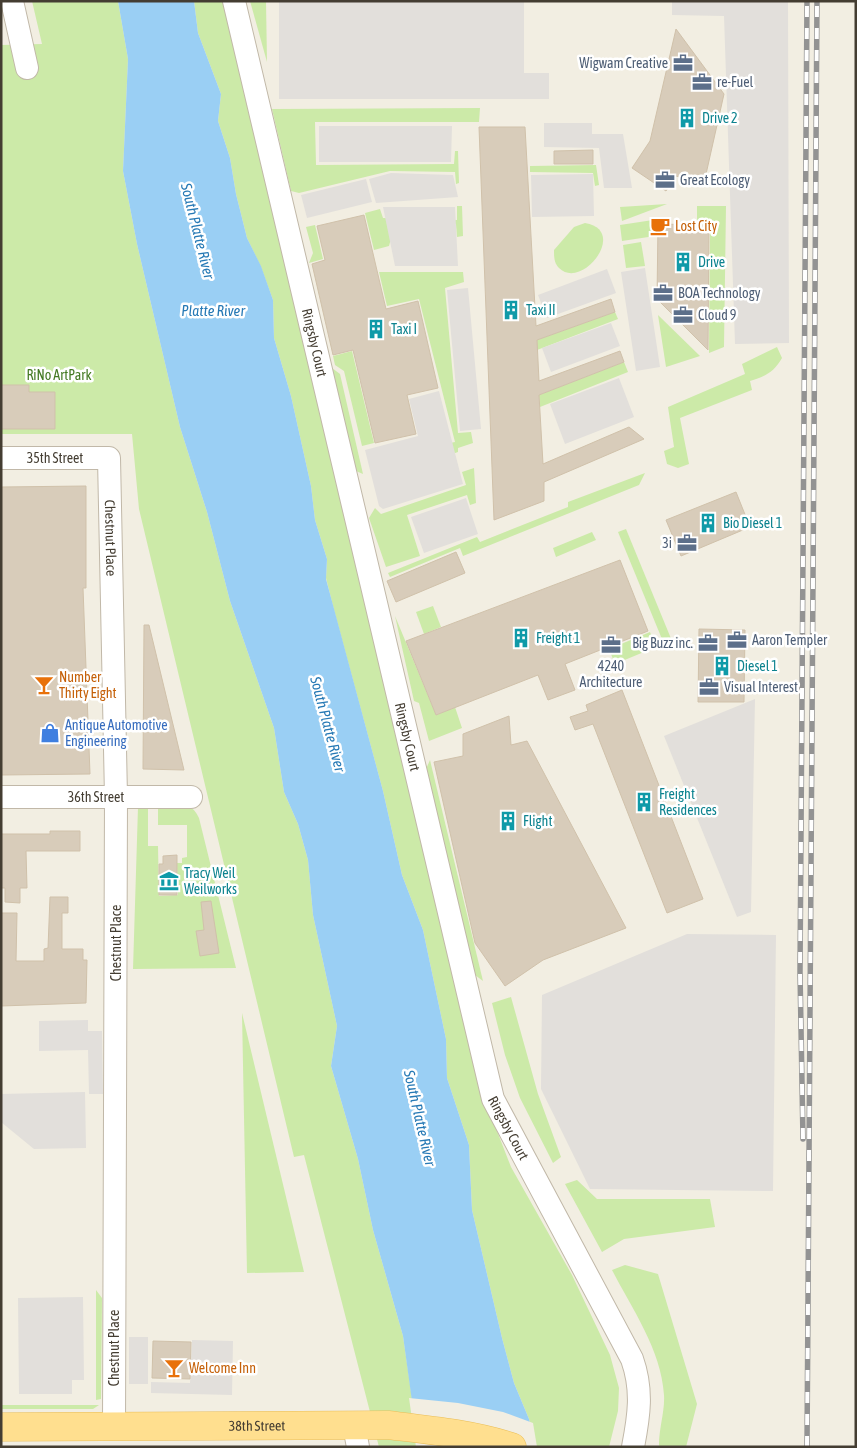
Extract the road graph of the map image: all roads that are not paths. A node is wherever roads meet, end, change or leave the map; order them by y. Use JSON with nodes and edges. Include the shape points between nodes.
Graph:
{"nodes":[{"id":1,"x":12,"y":1,"type":"edge"},
{"id":2,"x":234,"y":1,"type":"edge"},
{"id":3,"x":26,"y":68,"type":"dead end"},
{"id":4,"x":1,"y":458,"type":"edge"},
{"id":5,"x":109,"y":458,"type":"joint"},
{"id":6,"x":1,"y":797,"type":"edge"},
{"id":7,"x":116,"y":797,"type":"junction"},
{"id":8,"x":191,"y":797,"type":"dead end"},
{"id":9,"x":1,"y":1427,"type":"edge"},
{"id":10,"x":114,"y":1427,"type":"junction"},
{"id":11,"x":356,"y":1436,"type":"edge"},
{"id":12,"x":512,"y":1447,"type":"edge"},
{"id":13,"x":633,"y":1447,"type":"edge"}],
"edges":[{"from":1,"to":3,"type":"street"},
{"from":2,"to":13,"type":"street","name":"Ringsby Court","via":[[493,1099],[632,1359],[641,1404]]},
{"from":4,"to":5,"type":"street","name":"35th Street"},
{"from":5,"to":7,"type":"street","name":"Chestnut Place"},
{"from":6,"to":7,"type":"street","name":"36th Street"},
{"from":7,"to":8,"type":"street","name":"36th Street"},
{"from":7,"to":10,"type":"street","name":"Chestnut Place"},
{"from":9,"to":10,"type":"main road","name":"38th Street"},
{"from":10,"to":11,"type":"main road","name":"38th Street"},
{"from":11,"to":12,"type":"main road","name":"38th Street","via":[[388,1425],[484,1438]]}]}
